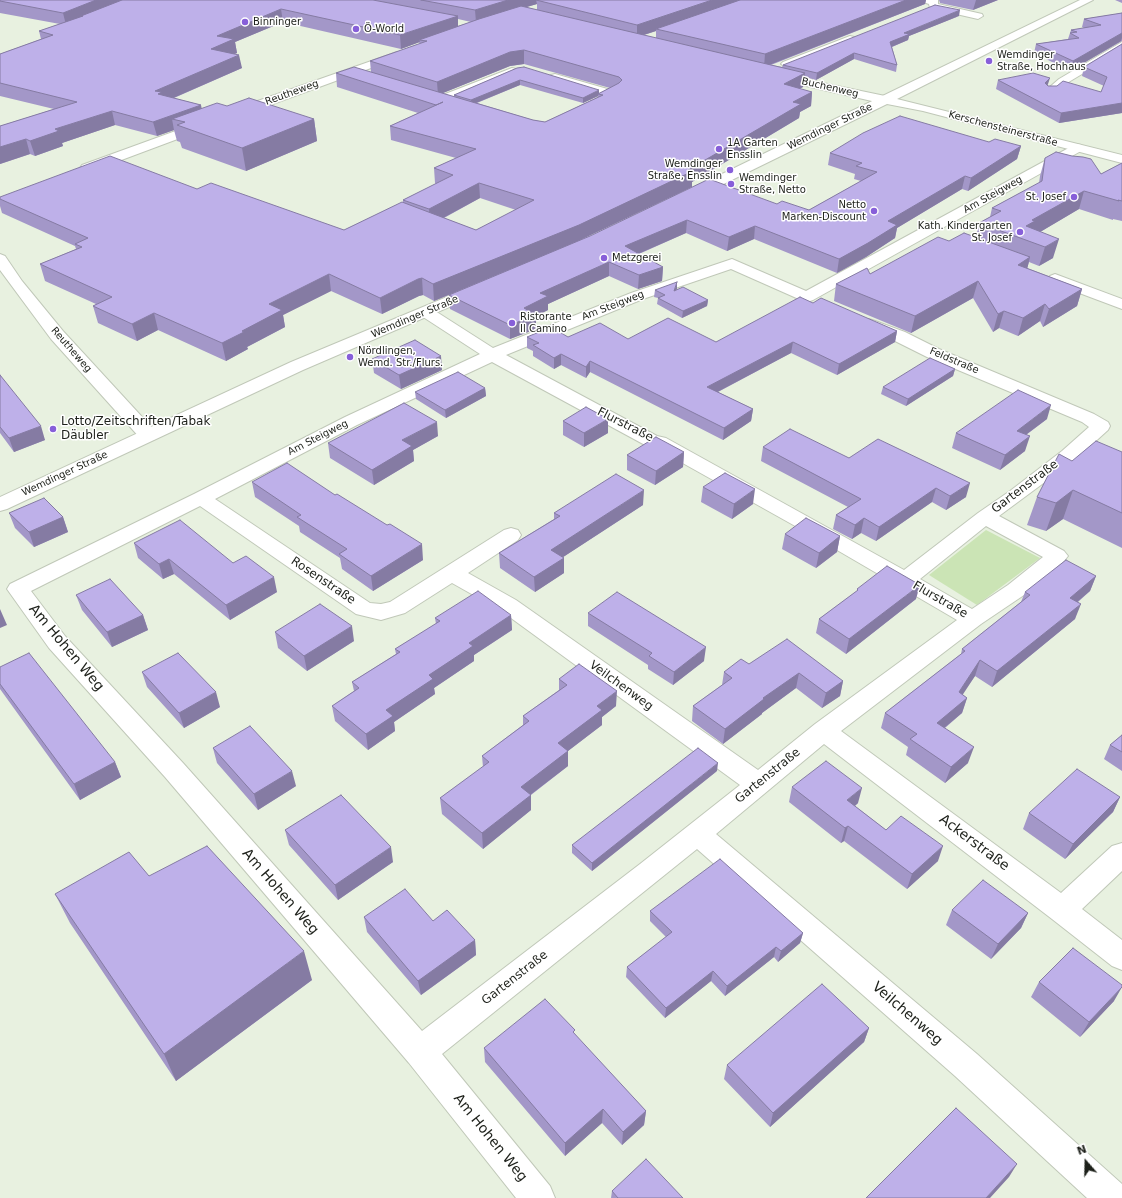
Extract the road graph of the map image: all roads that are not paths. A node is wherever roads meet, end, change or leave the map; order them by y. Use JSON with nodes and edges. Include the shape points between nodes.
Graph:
{"nodes":[{"id":1,"x":1088,"y":0,"type":"edge"},
{"id":2,"x":930,"y":3,"type":"edge"},
{"id":3,"x":920,"y":11,"type":"edge"},
{"id":4,"x":978,"y":16,"type":"dead end"},
{"id":5,"x":862,"y":34,"type":"edge"},
{"id":6,"x":1122,"y":45,"type":"edge"},
{"id":7,"x":408,"y":52,"type":"edge"},
{"id":8,"x":1117,"y":54,"type":"edge"},
{"id":9,"x":524,"y":68,"type":"edge"},
{"id":10,"x":349,"y":73,"type":"junction"},
{"id":11,"x":540,"y":73,"type":"edge"},
{"id":12,"x":364,"y":78,"type":"edge"},
{"id":13,"x":1050,"y":92,"type":"edge"},
{"id":14,"x":885,"y":100,"type":"junction"},
{"id":15,"x":453,"y":106,"type":"edge"},
{"id":16,"x":587,"y":107,"type":"edge"},
{"id":17,"x":225,"y":117,"type":"edge"},
{"id":18,"x":210,"y":122,"type":"edge"},
{"id":19,"x":1076,"y":148,"type":"junction"},
{"id":20,"x":1122,"y":159,"type":"edge"},
{"id":21,"x":75,"y":172,"type":"edge"},
{"id":22,"x":676,"y":202,"type":"edge"},
{"id":23,"x":0,"y":259,"type":"edge"},
{"id":24,"x":1044,"y":275,"type":"edge"},
{"id":25,"x":494,"y":282,"type":"edge"},
{"id":26,"x":807,"y":297,"type":"junction"},
{"id":27,"x":1122,"y":304,"type":"edge"},
{"id":28,"x":828,"y":306,"type":"edge"},
{"id":29,"x":426,"y":312,"type":"junction"},
{"id":30,"x":857,"y":318,"type":"edge"},
{"id":31,"x":492,"y":355,"type":"junction"},
{"id":32,"x":1101,"y":426,"type":"joint"},
{"id":33,"x":148,"y":435,"type":"junction"},
{"id":34,"x":201,"y":498,"type":"junction"},
{"id":35,"x":0,"y":505,"type":"edge"},
{"id":36,"x":985,"y":517,"type":"junction"},
{"id":37,"x":511,"y":535,"type":"dead end"},
{"id":38,"x":452,"y":574,"type":"junction"},
{"id":39,"x":905,"y":580,"type":"junction"},
{"id":40,"x":18,"y":589,"type":"joint"},
{"id":41,"x":973,"y":619,"type":"junction"},
{"id":42,"x":824,"y":731,"type":"junction"},
{"id":43,"x":758,"y":784,"type":"junction"},
{"id":44,"x":698,"y":834,"type":"junction"},
{"id":45,"x":1122,"y":854,"type":"edge"},
{"id":46,"x":1062,"y":910,"type":"junction"},
{"id":47,"x":1122,"y":957,"type":"edge"},
{"id":48,"x":420,"y":1052,"type":"junction"},
{"id":49,"x":538,"y":1198,"type":"edge"},
{"id":50,"x":1112,"y":1198,"type":"edge"}],
"edges":[{"from":1,"to":14,"type":"street","name":"Wemdinger Straße"},
{"from":2,"to":3,"type":"street"},
{"from":2,"to":4,"type":"street"},
{"from":5,"to":14,"type":"street","name":"Buchenweg","via":[[765,73]]},
{"from":6,"to":8,"type":"street"},
{"from":7,"to":10,"type":"street","name":"Reutheweg"},
{"from":8,"to":13,"type":"street","via":[[1063,81]]},
{"from":9,"to":15,"type":"street","via":[[435,100]]},
{"from":10,"to":12,"type":"street"},
{"from":10,"to":17,"type":"street","name":"Reutheweg"},
{"from":11,"to":16,"type":"street","via":[[614,94]]},
{"from":14,"to":19,"type":"street","name":"Kerschensteinerstraße"},
{"from":14,"to":22,"type":"street","name":"Wemdinger Straße"},
{"from":18,"to":21,"type":"street"},
{"from":19,"to":20,"type":"street","name":"Kerschensteinerstraße"},
{"from":19,"to":26,"type":"street","name":"Am Steigweg","via":[[935,234]]},
{"from":23,"to":33,"type":"street","name":"Reutheweg","via":[[57,335]]},
{"from":24,"to":27,"type":"street"},
{"from":25,"to":29,"type":"street","name":"Wemdinger Straße"},
{"from":26,"to":28,"type":"street"},
{"from":26,"to":31,"type":"street","name":"Am Steigweg","via":[[732,264],[637,296]]},
{"from":29,"to":31,"type":"street","name":"Flurstraße"},
{"from":29,"to":33,"type":"street","name":"Wemdinger Straße","via":[[296,366]]},
{"from":30,"to":32,"type":"street","name":"Feldstraße","via":[[1088,418]]},
{"from":31,"to":34,"type":"street","name":"Am Steigweg","via":[[351,422]]},
{"from":31,"to":39,"type":"street","name":"Flurstraße","via":[[652,441],[659,442]]},
{"from":32,"to":36,"type":"street","name":"Gartenstraße","via":[[1068,455]]},
{"from":33,"to":35,"type":"street","name":"Wemdinger Straße"},
{"from":34,"to":38,"type":"street","name":"Rosenstraße","via":[[364,609],[381,612],[397,608]]},
{"from":34,"to":40,"type":"street","name":"Am Steigweg"},
{"from":36,"to":39,"type":"street","name":"Gartenstraße"},
{"from":36,"to":41,"type":"street","name":"Gartenstraße","via":[[1057,556],[1016,590]]},
{"from":37,"to":38,"type":"street","name":"Rosenstraße"},
{"from":38,"to":43,"type":"street","name":"Veilchenweg","via":[[508,605]]},
{"from":39,"to":41,"type":"street","name":"Flurstraße"},
{"from":40,"to":48,"type":"street","name":"Am Hohen Weg","via":[[57,642],[174,770]]},
{"from":41,"to":42,"type":"street","name":"Gartenstraße"},
{"from":42,"to":43,"type":"street","name":"Gartenstraße"},
{"from":42,"to":46,"type":"street","name":"Ackerstraße"},
{"from":43,"to":44,"type":"street","name":"Gartenstraße"},
{"from":44,"to":48,"type":"street","name":"Gartenstraße"},
{"from":44,"to":50,"type":"street","name":"Veilchenweg","via":[[966,1065]]},
{"from":45,"to":46,"type":"street"},
{"from":46,"to":47,"type":"street","name":"Ackerstraße"},
{"from":48,"to":49,"type":"street","name":"Am Hohen Weg"}]}
